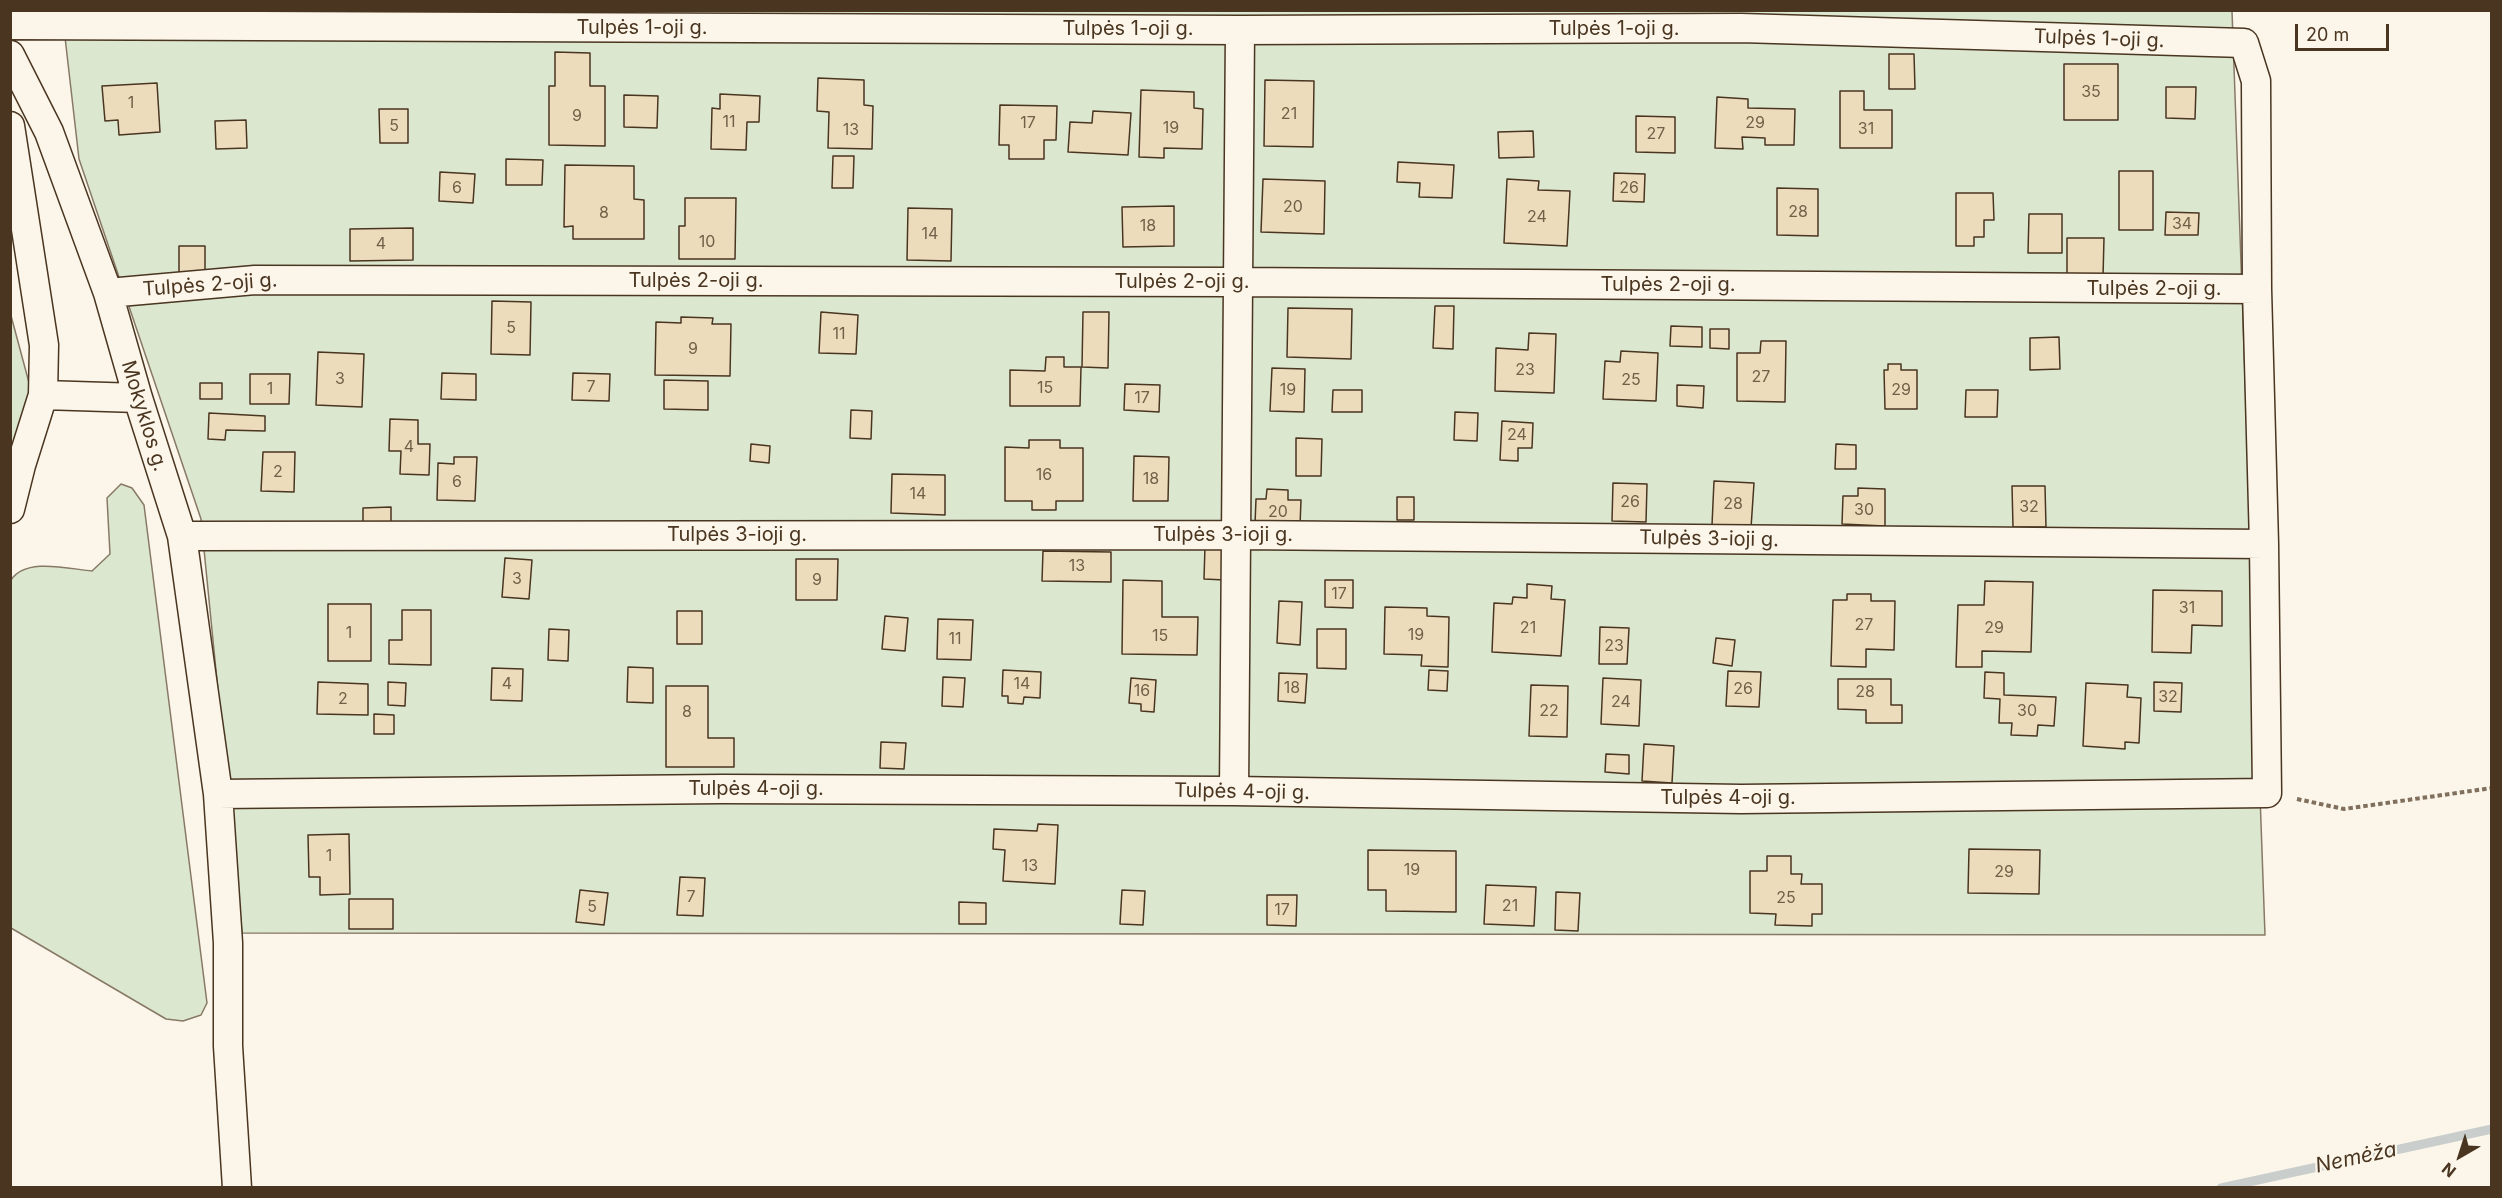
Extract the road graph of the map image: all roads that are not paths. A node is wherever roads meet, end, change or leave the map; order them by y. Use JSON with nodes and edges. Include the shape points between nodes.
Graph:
{"nodes":[{"id":1,"x":10,"y":26,"type":"edge"},
{"id":2,"x":1240,"y":30,"type":"junction"},
{"id":3,"x":10,"y":55,"type":"edge"},
{"id":4,"x":10,"y":126,"type":"edge"},
{"id":5,"x":1236,"y":282,"type":"junction"},
{"id":6,"x":2257,"y":289,"type":"junction"},
{"id":7,"x":108,"y":292,"type":"junction"},
{"id":8,"x":43,"y":395,"type":"junction"},
{"id":9,"x":138,"y":398,"type":"junction"},
{"id":10,"x":10,"y":509,"type":"edge"},
{"id":11,"x":1237,"y":535,"type":"junction"},
{"id":12,"x":182,"y":536,"type":"junction"},
{"id":13,"x":2264,"y":544,"type":"junction"},
{"id":14,"x":1234,"y":791,"type":"junction"},
{"id":15,"x":218,"y":794,"type":"junction"},
{"id":16,"x":237,"y":1188,"type":"edge"}],
"edges":[{"from":1,"to":2,"type":"street","name":"Tulpės 1-oji g."},
{"from":2,"to":5,"type":"street"},
{"from":2,"to":6,"type":"street","name":"Tulpės 1-oji g.","via":[[1741,28],[2244,43],[2256,81]]},
{"from":3,"to":7,"type":"street","name":"Mokyklos g.","via":[[49,132]]},
{"from":4,"to":8,"type":"street","via":[[44,345]]},
{"from":5,"to":6,"type":"street","name":"Tulpės 2-oji g."},
{"from":5,"to":7,"type":"street","name":"Tulpės 2-oji g.","via":[[255,280]]},
{"from":5,"to":11,"type":"street"},
{"from":6,"to":13,"type":"street"},
{"from":7,"to":9,"type":"street","name":"Mokyklos g."},
{"from":8,"to":9,"type":"street"},
{"from":8,"to":10,"type":"street"},
{"from":9,"to":12,"type":"street","name":"Mokyklos g."},
{"from":11,"to":12,"type":"street","name":"Tulpės 3-ioji g."},
{"from":11,"to":13,"type":"street","name":"Tulpės 3-ioji g."},
{"from":11,"to":14,"type":"street"},
{"from":12,"to":15,"type":"street","name":"Mokyklos g."},
{"from":13,"to":14,"type":"street","name":"Tulpės 4-oji g.","via":[[2267,793],[1741,799]]},
{"from":14,"to":15,"type":"street","name":"Tulpės 4-oji g.","via":[[722,789]]},
{"from":15,"to":16,"type":"street","name":"Mokyklos g."}]}
